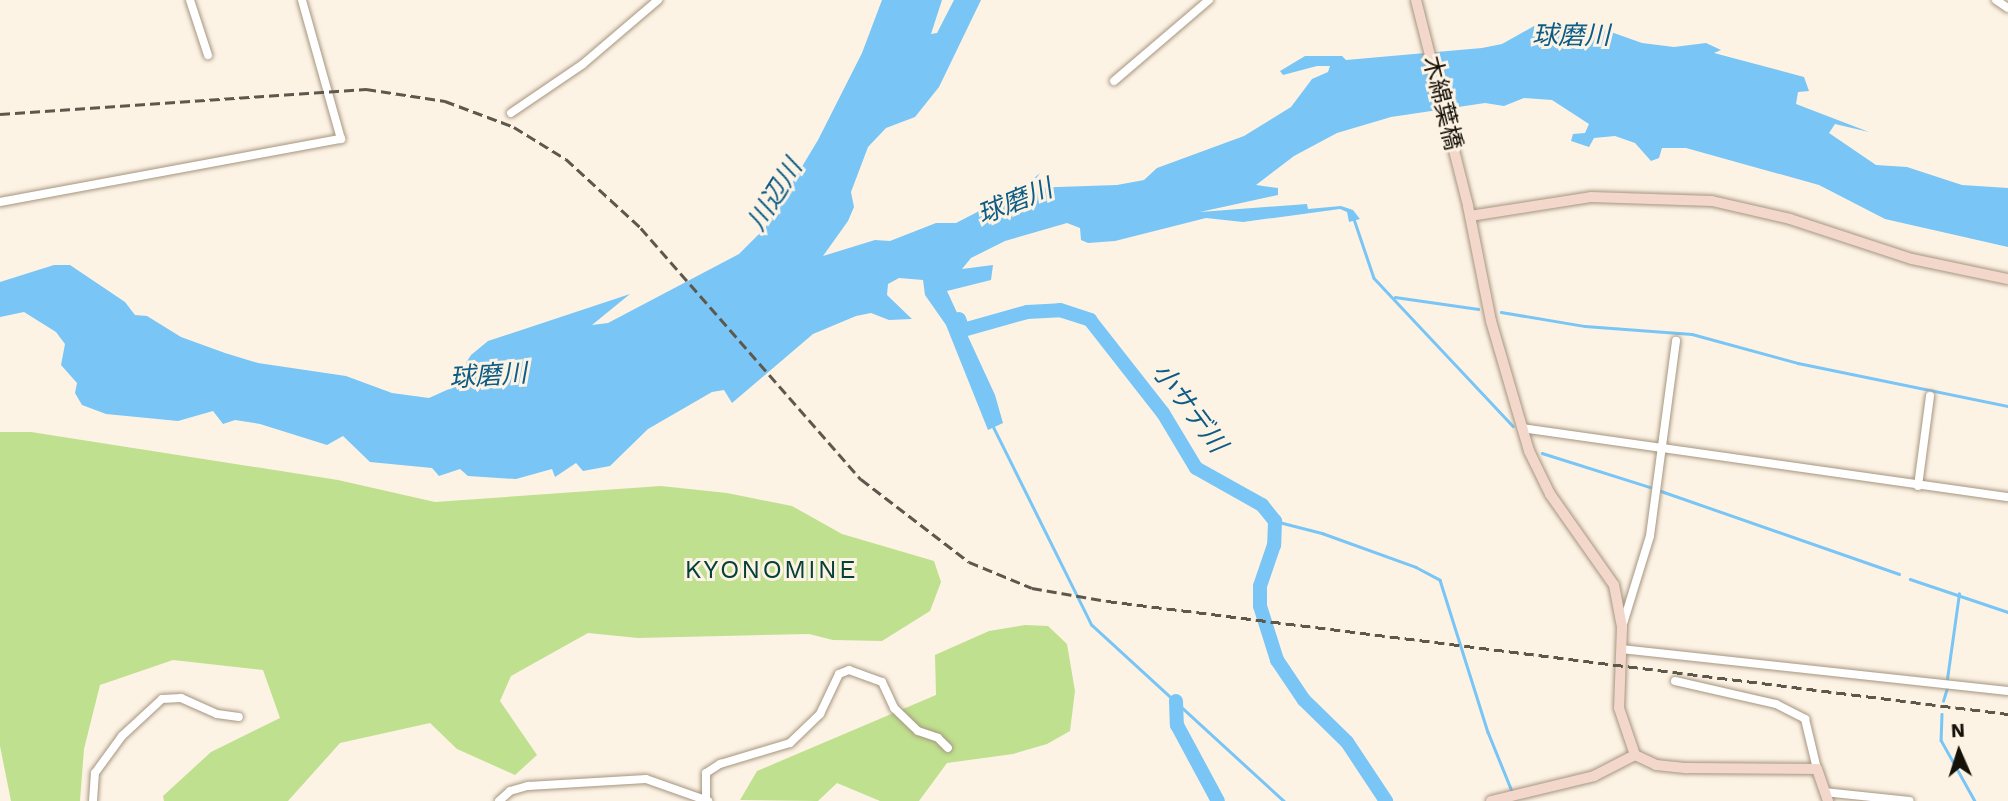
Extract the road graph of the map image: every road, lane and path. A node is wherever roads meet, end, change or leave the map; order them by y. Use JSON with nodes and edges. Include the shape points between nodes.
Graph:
{"nodes":[{"id":1,"x":190,"y":0,"type":"edge"},
{"id":2,"x":302,"y":0,"type":"edge"},
{"id":3,"x":658,"y":0,"type":"edge"},
{"id":4,"x":1209,"y":0,"type":"edge"},
{"id":5,"x":1416,"y":0,"type":"edge"},
{"id":6,"x":1996,"y":0,"type":"edge"},
{"id":7,"x":2008,"y":8,"type":"edge"},
{"id":8,"x":208,"y":55,"type":"dead end"},
{"id":9,"x":1114,"y":81,"type":"dead end"},
{"id":10,"x":511,"y":113,"type":"dead end"},
{"id":11,"x":0,"y":202,"type":"edge"},
{"id":12,"x":1469,"y":211,"type":"junction"},
{"id":13,"x":2008,"y":279,"type":"edge"},
{"id":14,"x":1676,"y":341,"type":"dead end"},
{"id":15,"x":1930,"y":396,"type":"dead end"},
{"id":16,"x":1522,"y":428,"type":"junction"},
{"id":17,"x":1659,"y":450,"type":"junction"},
{"id":18,"x":1917,"y":486,"type":"junction"},
{"id":19,"x":2008,"y":497,"type":"edge"},
{"id":20,"x":1622,"y":627,"type":"junction"},
{"id":21,"x":1621,"y":649,"type":"junction"},
{"id":22,"x":1675,"y":681,"type":"dead end"},
{"id":23,"x":2008,"y":691,"type":"edge"},
{"id":24,"x":239,"y":717,"type":"dead end"},
{"id":25,"x":948,"y":748,"type":"dead end"},
{"id":26,"x":1635,"y":755,"type":"junction"},
{"id":27,"x":1817,"y":769,"type":"junction"},
{"id":28,"x":1826,"y":797,"type":"edge"},
{"id":29,"x":707,"y":800,"type":"edge"},
{"id":30,"x":1495,"y":800,"type":"edge"},
{"id":31,"x":93,"y":801,"type":"edge"},
{"id":32,"x":499,"y":801,"type":"edge"},
{"id":33,"x":1910,"y":801,"type":"edge"}],
"edges":[{"from":1,"to":8,"type":"street"},
{"from":2,"to":11,"type":"street","via":[[341,139]]},
{"from":3,"to":10,"type":"street","via":[[583,64]]},
{"from":4,"to":9,"type":"street"},
{"from":5,"to":12,"type":"main road","name":"木綿葉橋"},
{"from":6,"to":7,"type":"street"},
{"from":12,"to":13,"type":"main road","via":[[1591,197],[1712,201],[1790,219],[1912,259]]},
{"from":12,"to":16,"type":"main road","name":"木綿葉橋","via":[[1491,321]]},
{"from":14,"to":17,"type":"street"},
{"from":15,"to":18,"type":"street"},
{"from":16,"to":17,"type":"street"},
{"from":16,"to":20,"type":"main road","name":"木綿葉橋","via":[[1550,494],[1614,585]]},
{"from":17,"to":18,"type":"street"},
{"from":17,"to":20,"type":"street","via":[[1650,536]]},
{"from":18,"to":19,"type":"street"},
{"from":20,"to":21,"type":"main road","name":"木綿葉橋"},
{"from":21,"to":23,"type":"street"},
{"from":21,"to":26,"type":"main road","name":"木綿葉橋","via":[[1619,708]]},
{"from":22,"to":27,"type":"street","via":[[1776,704],[1805,719]]},
{"from":24,"to":31,"type":"street","via":[[217,714],[181,698],[162,699],[122,736],[95,773]]},
{"from":25,"to":29,"type":"street","via":[[894,708],[882,682],[849,670],[839,674],[820,715],[790,743],[720,764],[706,774]]},
{"from":26,"to":27,"type":"main road","via":[[1656,765],[1687,768]]},
{"from":26,"to":30,"type":"main road","via":[[1594,776]]},
{"from":27,"to":28,"type":"main road"},
{"from":28,"to":33,"type":"street"},
{"from":29,"to":32,"type":"street","via":[[646,779],[528,786],[509,791]]}]}
